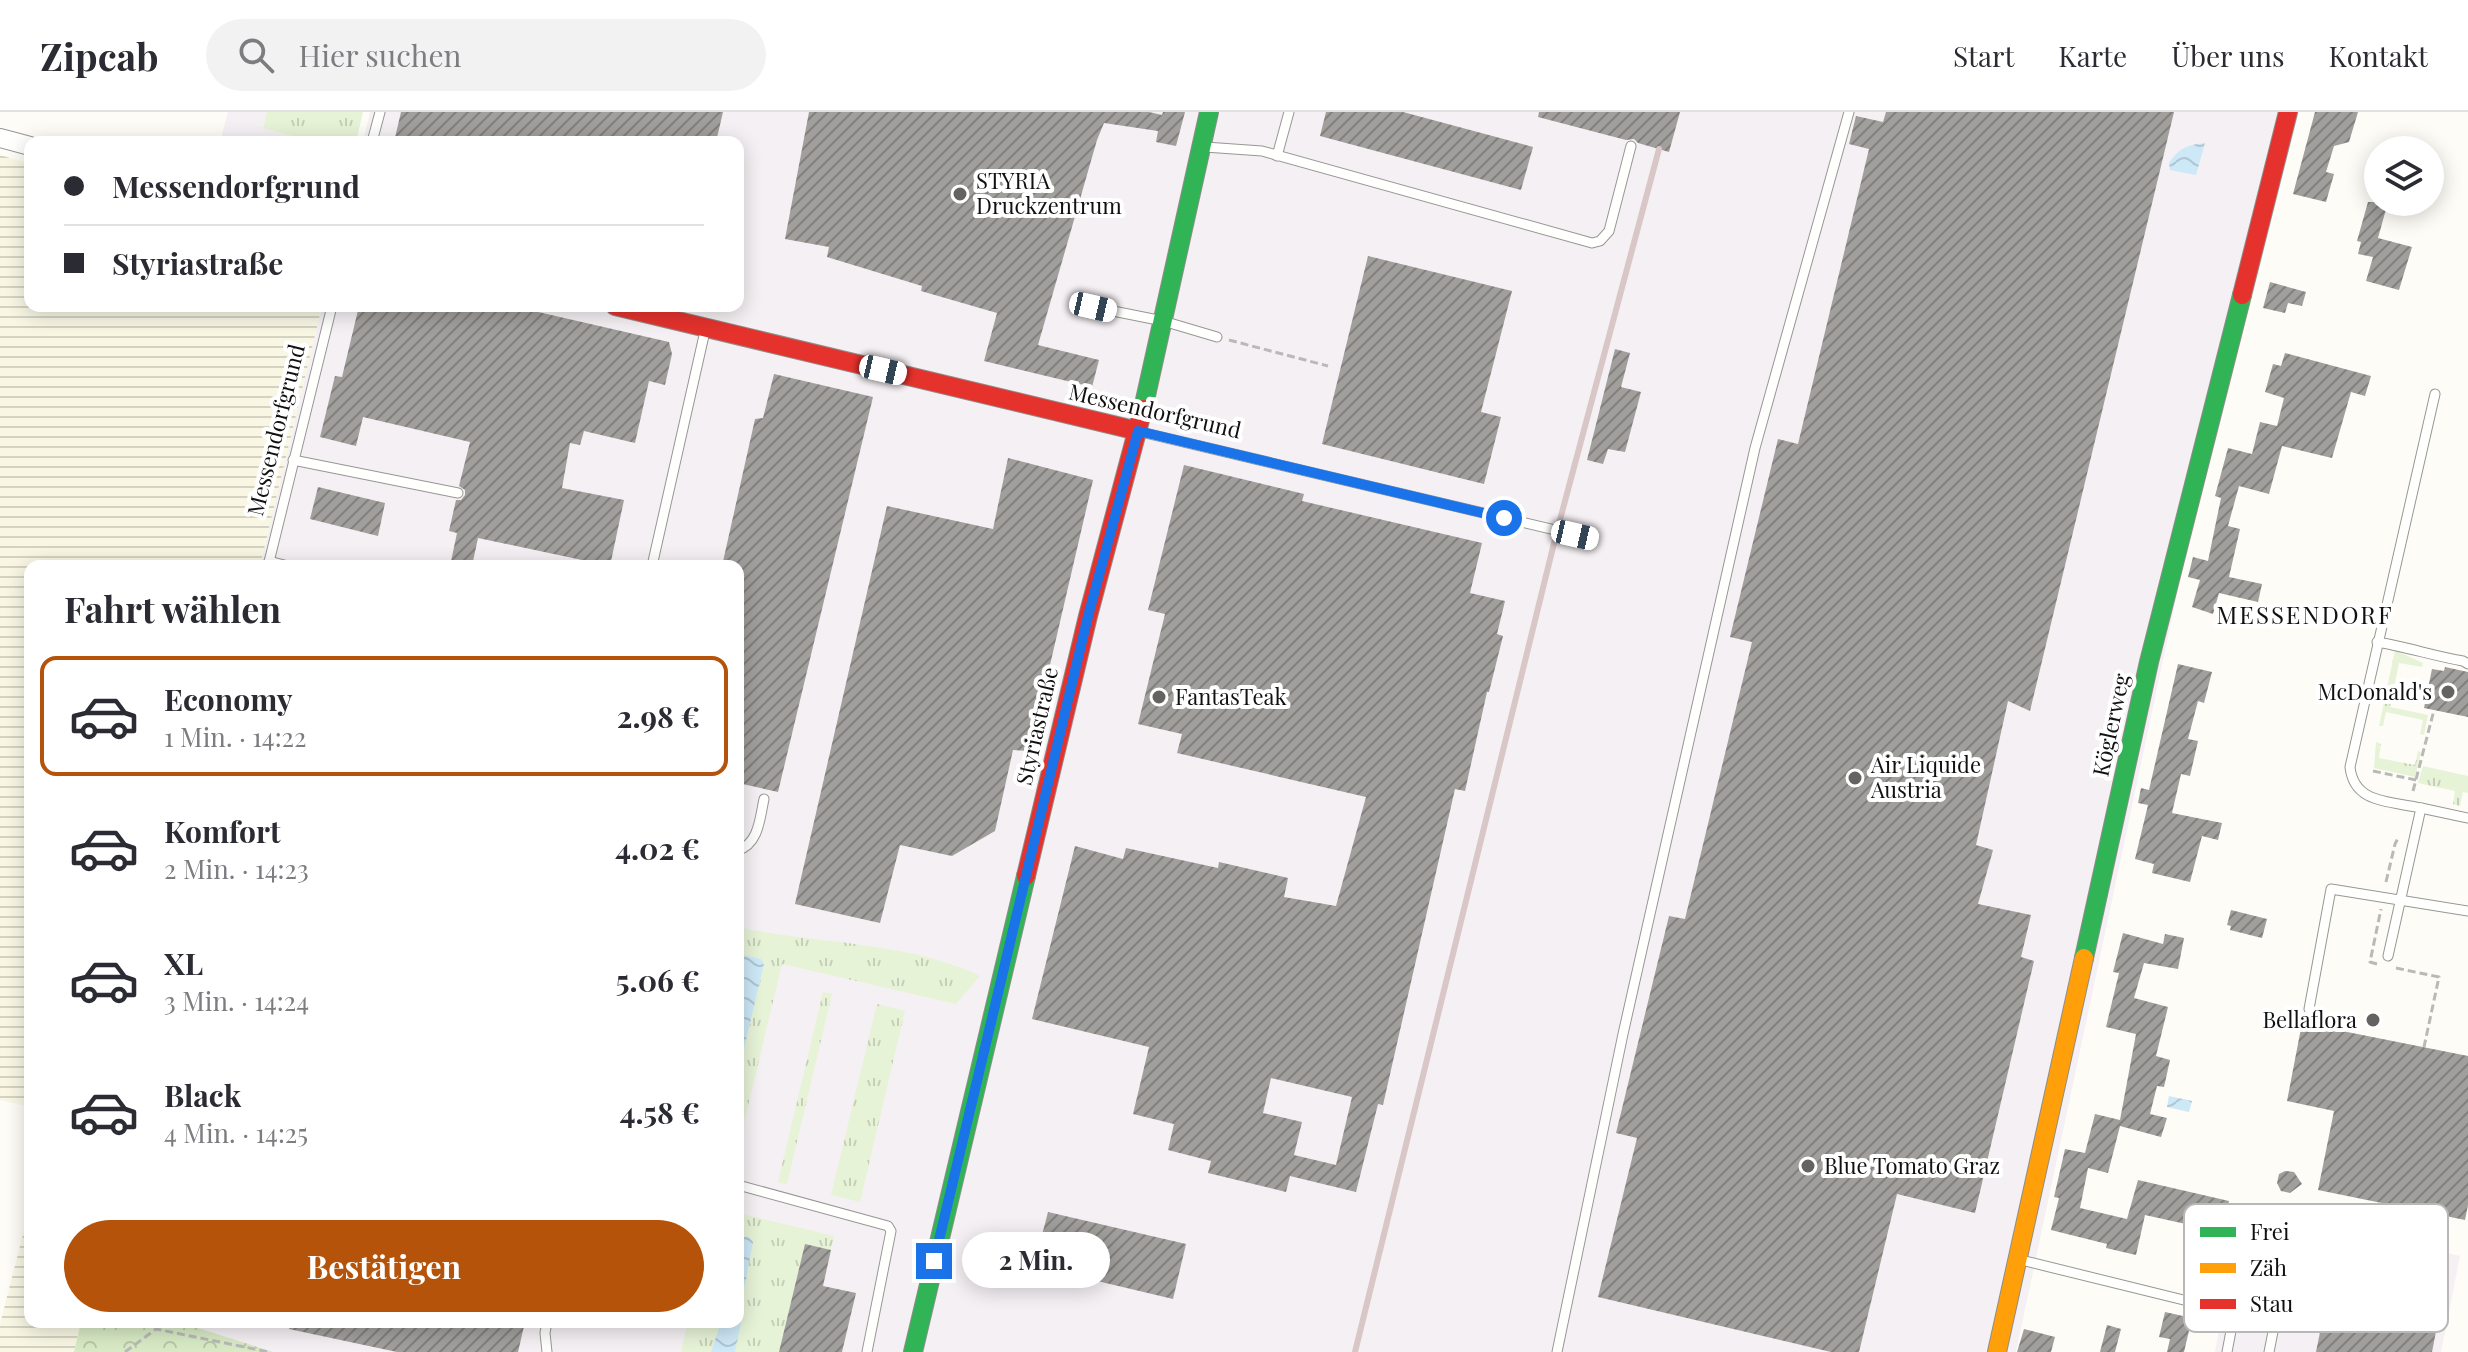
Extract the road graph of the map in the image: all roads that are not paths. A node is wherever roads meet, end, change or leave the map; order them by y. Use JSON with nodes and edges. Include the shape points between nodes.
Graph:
{"nodes":[{"id":1,"x":380,"y":112,"type":"edge"},
{"id":2,"x":1209,"y":112,"type":"edge"},
{"id":3,"x":1289,"y":112,"type":"edge"},
{"id":4,"x":1849,"y":112,"type":"edge"},
{"id":5,"x":2288,"y":112,"type":"edge"},
{"id":6,"x":374,"y":136,"type":"edge"},
{"id":7,"x":0,"y":138,"type":"edge"},
{"id":8,"x":24,"y":144,"type":"edge"},
{"id":9,"x":1202,"y":146,"type":"junction"},
{"id":10,"x":1631,"y":146,"type":"dead end"},
{"id":11,"x":1277,"y":156,"type":"junction"},
{"id":12,"x":1093,"y":307,"type":"dead end"},
{"id":13,"x":330,"y":312,"type":"edge"},
{"id":14,"x":640,"y":312,"type":"edge"},
{"id":15,"x":1163,"y":321,"type":"junction"},
{"id":16,"x":705,"y":328,"type":"junction"},
{"id":17,"x":1217,"y":337,"type":"road end"},
{"id":18,"x":2435,"y":394,"type":"dead end"},
{"id":19,"x":1138,"y":431,"type":"junction"},
{"id":20,"x":293,"y":460,"type":"junction"},
{"id":21,"x":458,"y":493,"type":"dead end"},
{"id":22,"x":1593,"y":539,"type":"dead end"},
{"id":23,"x":269,"y":560,"type":"edge"},
{"id":24,"x":653,"y":560,"type":"edge"},
{"id":25,"x":2377,"y":642,"type":"junction"},
{"id":26,"x":2468,"y":664,"type":"edge"},
{"id":27,"x":764,"y":799,"type":"dead end"},
{"id":28,"x":2421,"y":808,"type":"junction"},
{"id":29,"x":2468,"y":818,"type":"edge"},
{"id":30,"x":744,"y":846,"type":"edge"},
{"id":31,"x":2400,"y":902,"type":"junction"},
{"id":32,"x":2468,"y":911,"type":"edge"},
{"id":33,"x":2388,"y":956,"type":"dead end"},
{"id":34,"x":2309,"y":1009,"type":"dead end"},
{"id":35,"x":744,"y":1187,"type":"edge"},
{"id":36,"x":2017,"y":1259,"type":"junction"},
{"id":37,"x":2184,"y":1300,"type":"edge"},
{"id":38,"x":546,"y":1328,"type":"edge"},
{"id":39,"x":2231,"y":1332,"type":"edge"},
{"id":40,"x":2273,"y":1332,"type":"edge"},
{"id":41,"x":547,"y":1352,"type":"edge"},
{"id":42,"x":867,"y":1352,"type":"edge"},
{"id":43,"x":913,"y":1352,"type":"edge"},
{"id":44,"x":1557,"y":1352,"type":"edge"},
{"id":45,"x":1997,"y":1352,"type":"edge"},
{"id":46,"x":2227,"y":1352,"type":"edge"},
{"id":47,"x":2269,"y":1352,"type":"edge"}],
"edges":[{"from":1,"to":6,"type":"lane"},
{"from":2,"to":9,"type":"street","name":"Styriastraße"},
{"from":3,"to":11,"type":"lane"},
{"from":4,"to":44,"type":"lane","via":[[1755,448]]},
{"from":5,"to":36,"type":"street","name":"Köglerweg","via":[[2149,662]]},
{"from":7,"to":8,"type":"street"},
{"from":9,"to":11,"type":"lane"},
{"from":9,"to":15,"type":"street","name":"Styriastraße"},
{"from":10,"to":11,"type":"lane","via":[[1609,231],[1592,243]]},
{"from":12,"to":15,"type":"lane"},
{"from":13,"to":20,"type":"lane","name":"Messendorfgrund"},
{"from":14,"to":16,"type":"street","name":"Messendorfgrund"},
{"from":15,"to":17,"type":"lane"},
{"from":15,"to":19,"type":"street","name":"Styriastraße"},
{"from":16,"to":19,"type":"street","name":"Messendorfgrund"},
{"from":16,"to":24,"type":"lane"},
{"from":18,"to":25,"type":"lane"},
{"from":19,"to":22,"type":"lane","name":"Messendorfgrund"},
{"from":19,"to":43,"type":"street","name":"Styriastraße","via":[[1088,616]]},
{"from":20,"to":21,"type":"lane"},
{"from":20,"to":23,"type":"lane","name":"Messendorfgrund"},
{"from":25,"to":26,"type":"lane"},
{"from":25,"to":28,"type":"lane","via":[[2350,767],[2352,783],[2363,795]]},
{"from":27,"to":30,"type":"lane","via":[[756,831]]},
{"from":28,"to":29,"type":"lane"},
{"from":28,"to":31,"type":"lane"},
{"from":31,"to":32,"type":"lane"},
{"from":31,"to":33,"type":"lane"},
{"from":31,"to":34,"type":"lane","via":[[2331,889]]},
{"from":35,"to":42,"type":"lane","via":[[888,1226]]},
{"from":36,"to":37,"type":"lane"},
{"from":36,"to":45,"type":"street","name":"Köglerweg"},
{"from":38,"to":41,"type":"lane"},
{"from":39,"to":46,"type":"lane"},
{"from":40,"to":47,"type":"lane"}]}
